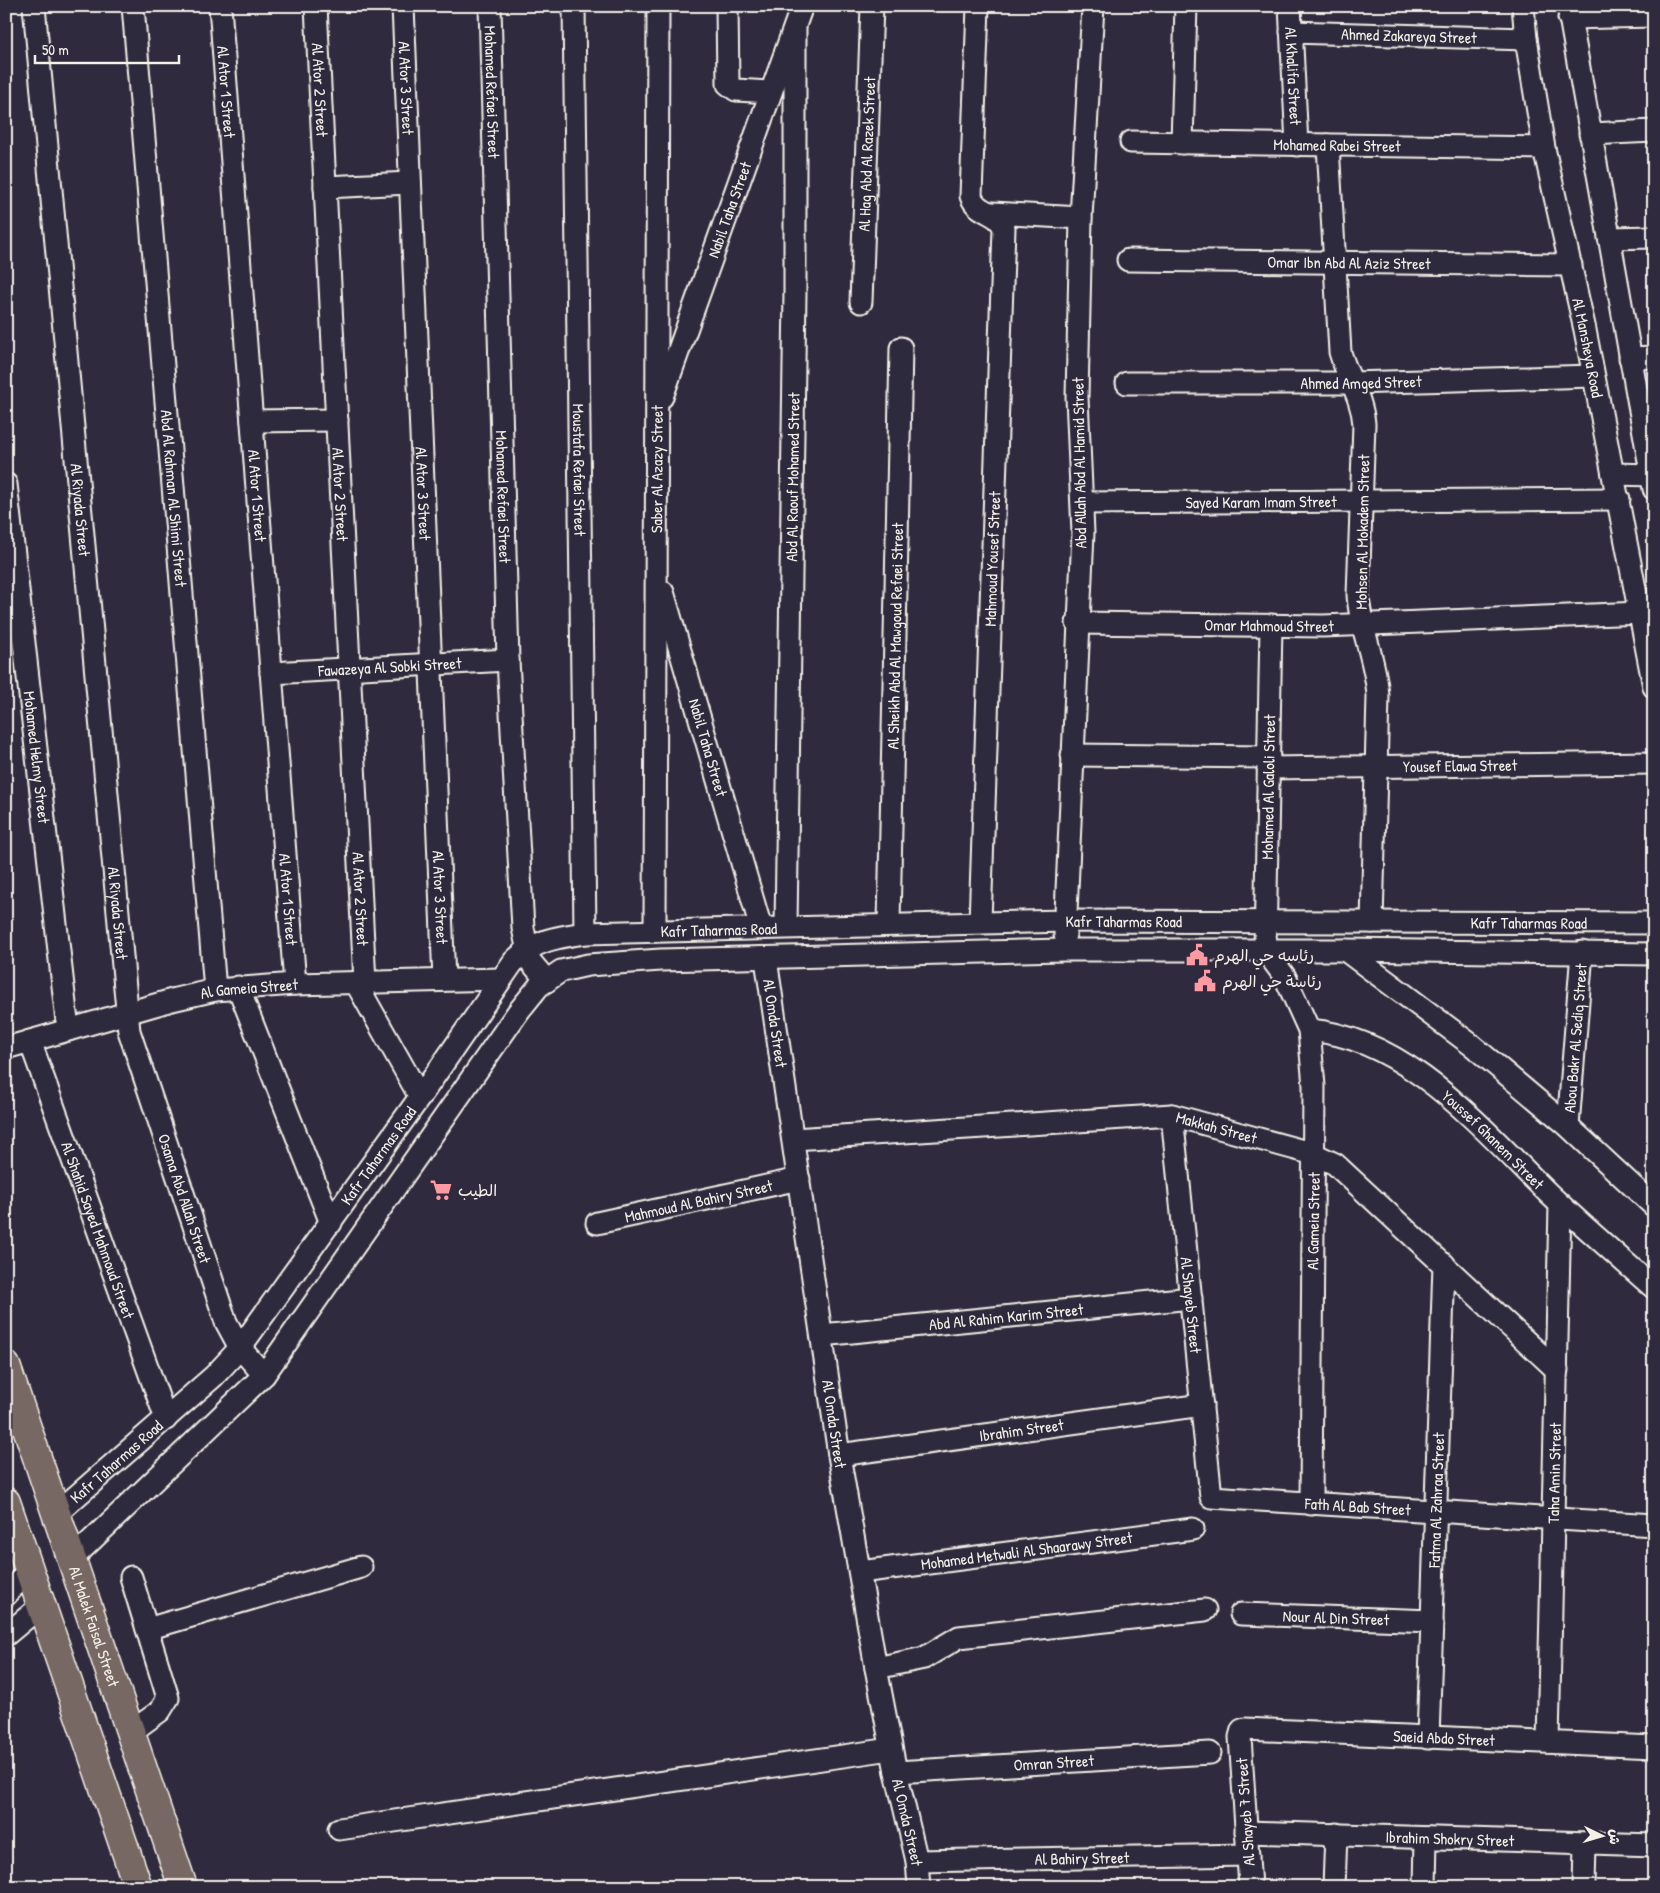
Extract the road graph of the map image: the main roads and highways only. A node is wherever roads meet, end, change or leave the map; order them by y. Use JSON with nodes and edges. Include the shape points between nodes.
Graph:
{"nodes":[{"id":1,"x":6,"y":1366,"type":"edge"},
{"id":2,"x":6,"y":1502,"type":"edge"},
{"id":3,"x":138,"y":1887,"type":"edge"},
{"id":4,"x":183,"y":1887,"type":"edge"}],
"edges":[{"from":1,"to":4,"type":"main road","name":"Al Malek Faisal Street"},
{"from":2,"to":3,"type":"main road"}]}
